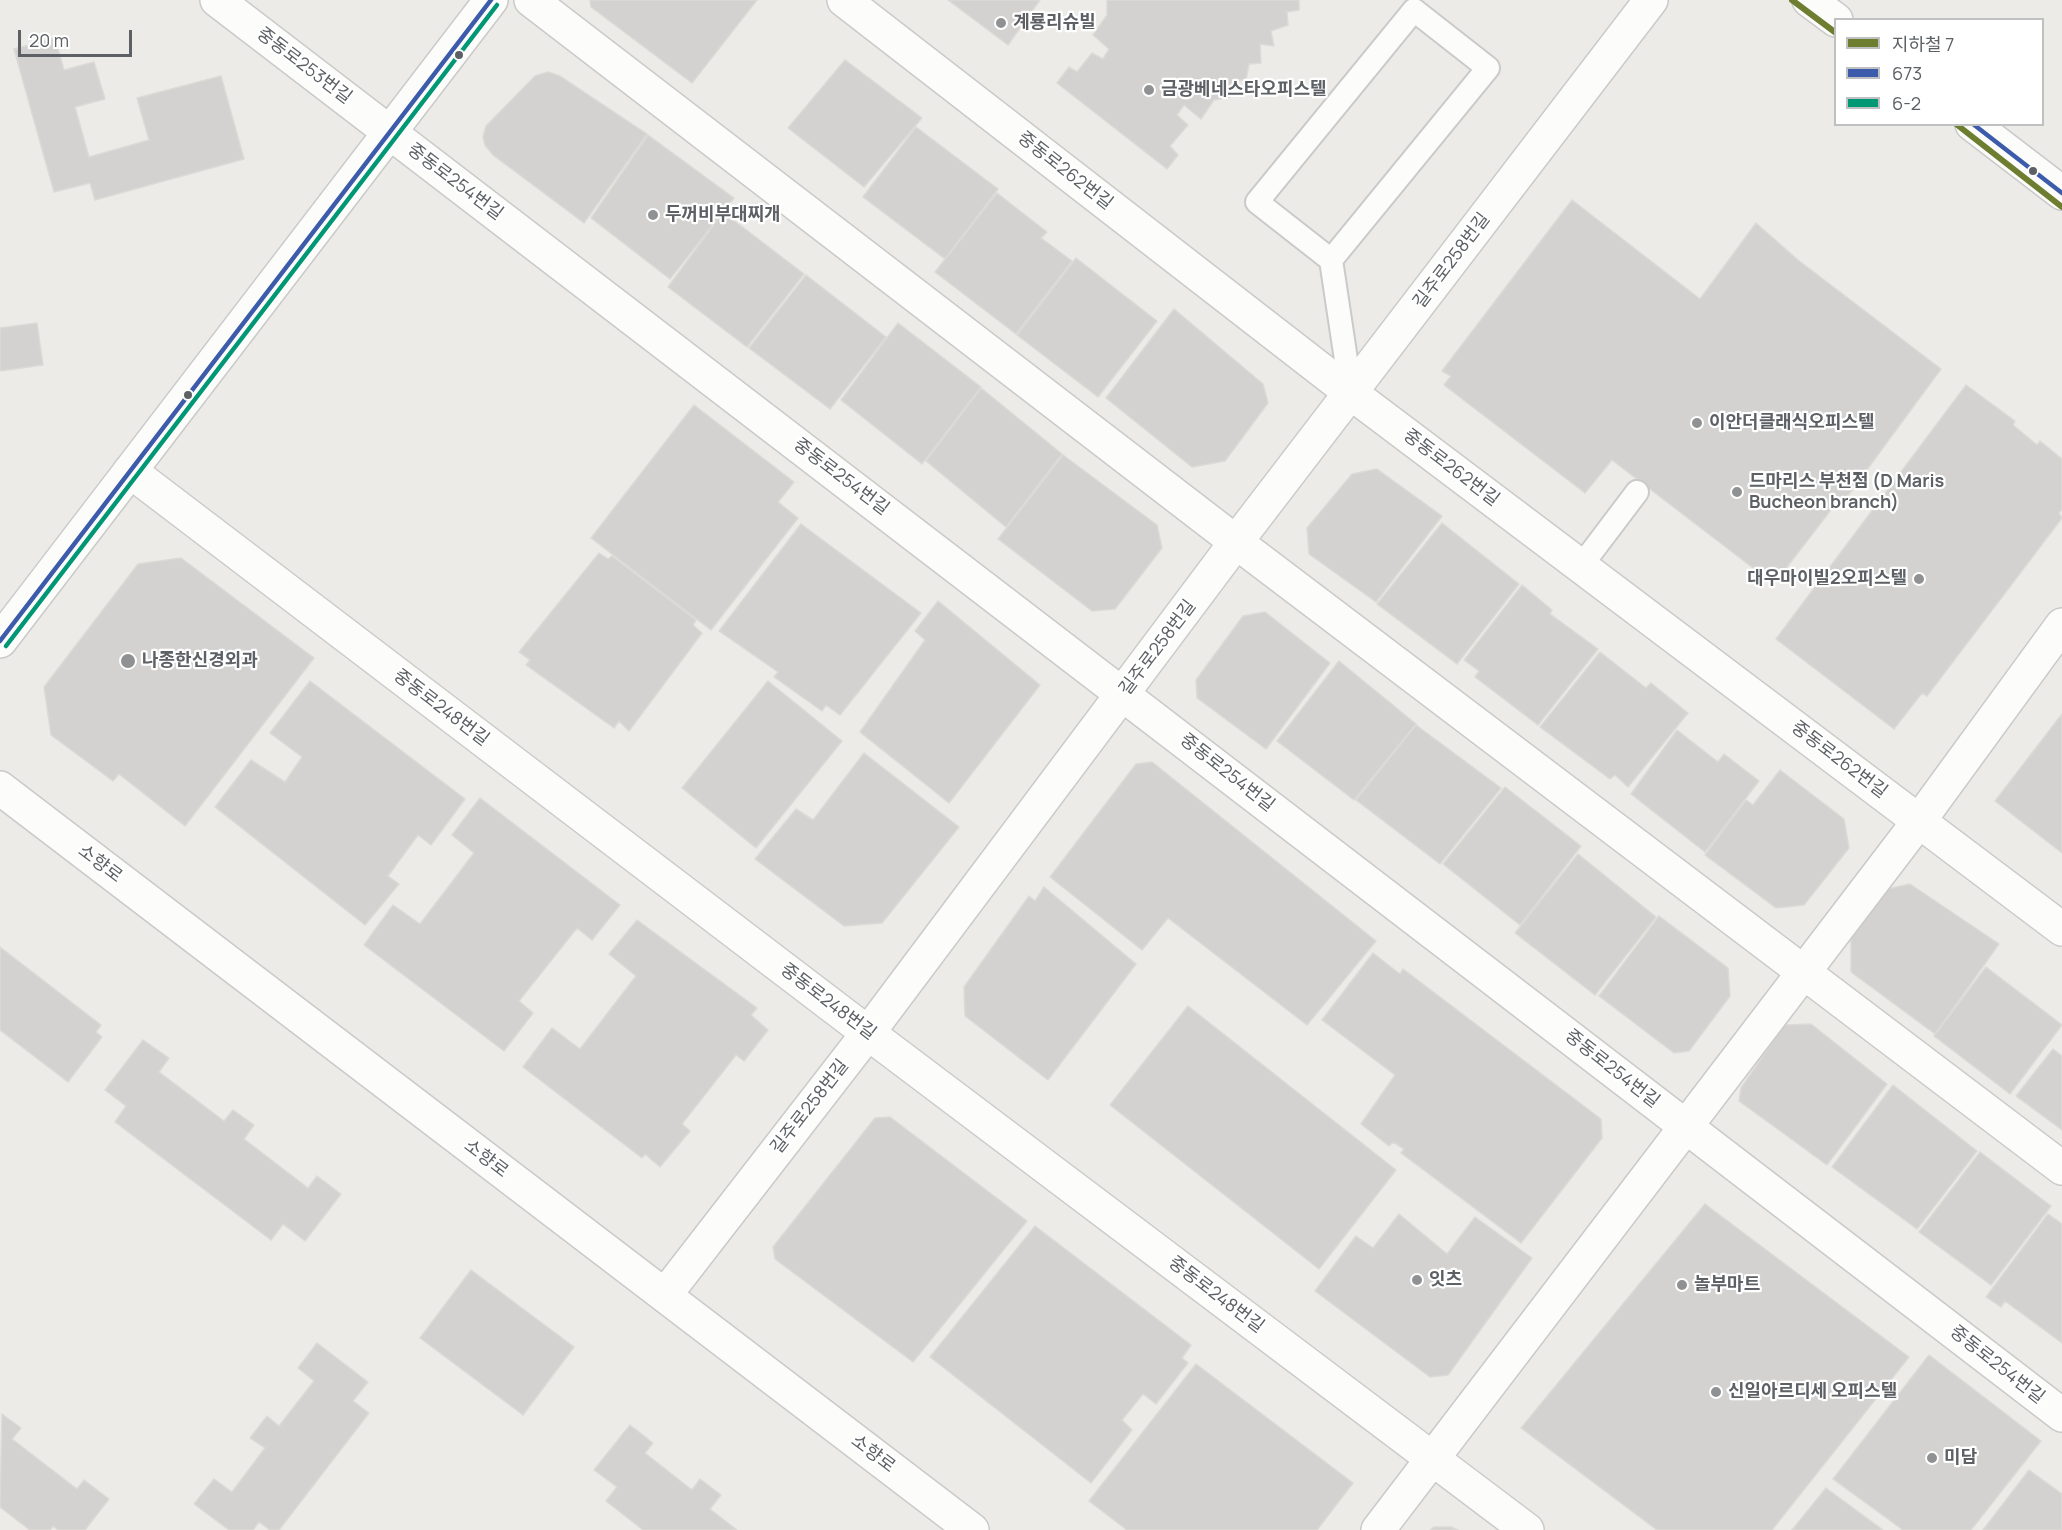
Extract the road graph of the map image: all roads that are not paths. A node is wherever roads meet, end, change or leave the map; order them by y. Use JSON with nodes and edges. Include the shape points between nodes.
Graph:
{"nodes":[{"id":1,"x":217,"y":0,"type":"edge"},
{"id":2,"x":491,"y":0,"type":"edge"},
{"id":3,"x":531,"y":0,"type":"edge"},
{"id":4,"x":844,"y":0,"type":"edge"},
{"id":5,"x":1651,"y":0,"type":"edge"},
{"id":6,"x":1809,"y":0,"type":"edge"},
{"id":7,"x":1834,"y":19,"type":"edge"},
{"id":8,"x":1975,"y":126,"type":"edge"},
{"id":9,"x":391,"y":132,"type":"junction"},
{"id":10,"x":2062,"y":193,"type":"edge"},
{"id":11,"x":1331,"y":260,"type":"junction"},
{"id":12,"x":1352,"y":393,"type":"junction"},
{"id":13,"x":130,"y":471,"type":"junction"},
{"id":14,"x":1637,"y":492,"type":"dead end"},
{"id":15,"x":1236,"y":542,"type":"junction"},
{"id":16,"x":1581,"y":566,"type":"junction"},
{"id":17,"x":2062,"y":625,"type":"edge"},
{"id":18,"x":0,"y":641,"type":"edge"},
{"id":19,"x":1124,"y":693,"type":"junction"},
{"id":20,"x":0,"y":788,"type":"edge"},
{"id":21,"x":1919,"y":821,"type":"junction"},
{"id":22,"x":2062,"y":929,"type":"edge"},
{"id":23,"x":1804,"y":971,"type":"junction"},
{"id":24,"x":868,"y":1033,"type":"junction"},
{"id":25,"x":1686,"y":1126,"type":"junction"},
{"id":26,"x":2062,"y":1168,"type":"edge"},
{"id":27,"x":665,"y":1295,"type":"junction"},
{"id":28,"x":2062,"y":1415,"type":"edge"},
{"id":29,"x":1432,"y":1459,"type":"junction"},
{"id":30,"x":972,"y":1530,"type":"edge"},
{"id":31,"x":1378,"y":1530,"type":"edge"},
{"id":32,"x":1527,"y":1530,"type":"edge"}],
"edges":[{"from":1,"to":9,"type":"street","name":"중동로253번길"},
{"from":2,"to":9,"type":"street"},
{"from":3,"to":15,"type":"street"},
{"from":4,"to":12,"type":"street","name":"중동로262번길"},
{"from":5,"to":12,"type":"street","name":"길주로258번길"},
{"from":6,"to":7,"type":"street"},
{"from":8,"to":10,"type":"street"},
{"from":9,"to":13,"type":"street"},
{"from":9,"to":19,"type":"street","name":"중동로254번길"},
{"from":11,"to":11,"type":"lane","via":[[1257,202],[1414,9],[1488,68]]},
{"from":11,"to":12,"type":"lane"},
{"from":12,"to":15,"type":"street","name":"길주로258번길"},
{"from":12,"to":16,"type":"street","name":"중동로262번길"},
{"from":13,"to":18,"type":"street"},
{"from":13,"to":24,"type":"street","name":"중동로248번길"},
{"from":14,"to":16,"type":"lane"},
{"from":15,"to":19,"type":"street","name":"길주로258번길"},
{"from":15,"to":23,"type":"street"},
{"from":16,"to":21,"type":"street","name":"중동로262번길"},
{"from":17,"to":21,"type":"street"},
{"from":19,"to":24,"type":"street","name":"길주로258번길"},
{"from":19,"to":25,"type":"street","name":"중동로254번길"},
{"from":20,"to":27,"type":"street","name":"소향로"},
{"from":21,"to":22,"type":"street","name":"중동로262번길"},
{"from":21,"to":23,"type":"street"},
{"from":23,"to":25,"type":"street"},
{"from":23,"to":26,"type":"street"},
{"from":24,"to":27,"type":"street","name":"길주로258번길"},
{"from":24,"to":29,"type":"street","name":"중동로248번길"},
{"from":25,"to":28,"type":"street","name":"중동로254번길"},
{"from":25,"to":29,"type":"street"},
{"from":27,"to":30,"type":"street","name":"소향로"},
{"from":29,"to":31,"type":"street"},
{"from":29,"to":32,"type":"street","name":"중동로248번길"}]}
